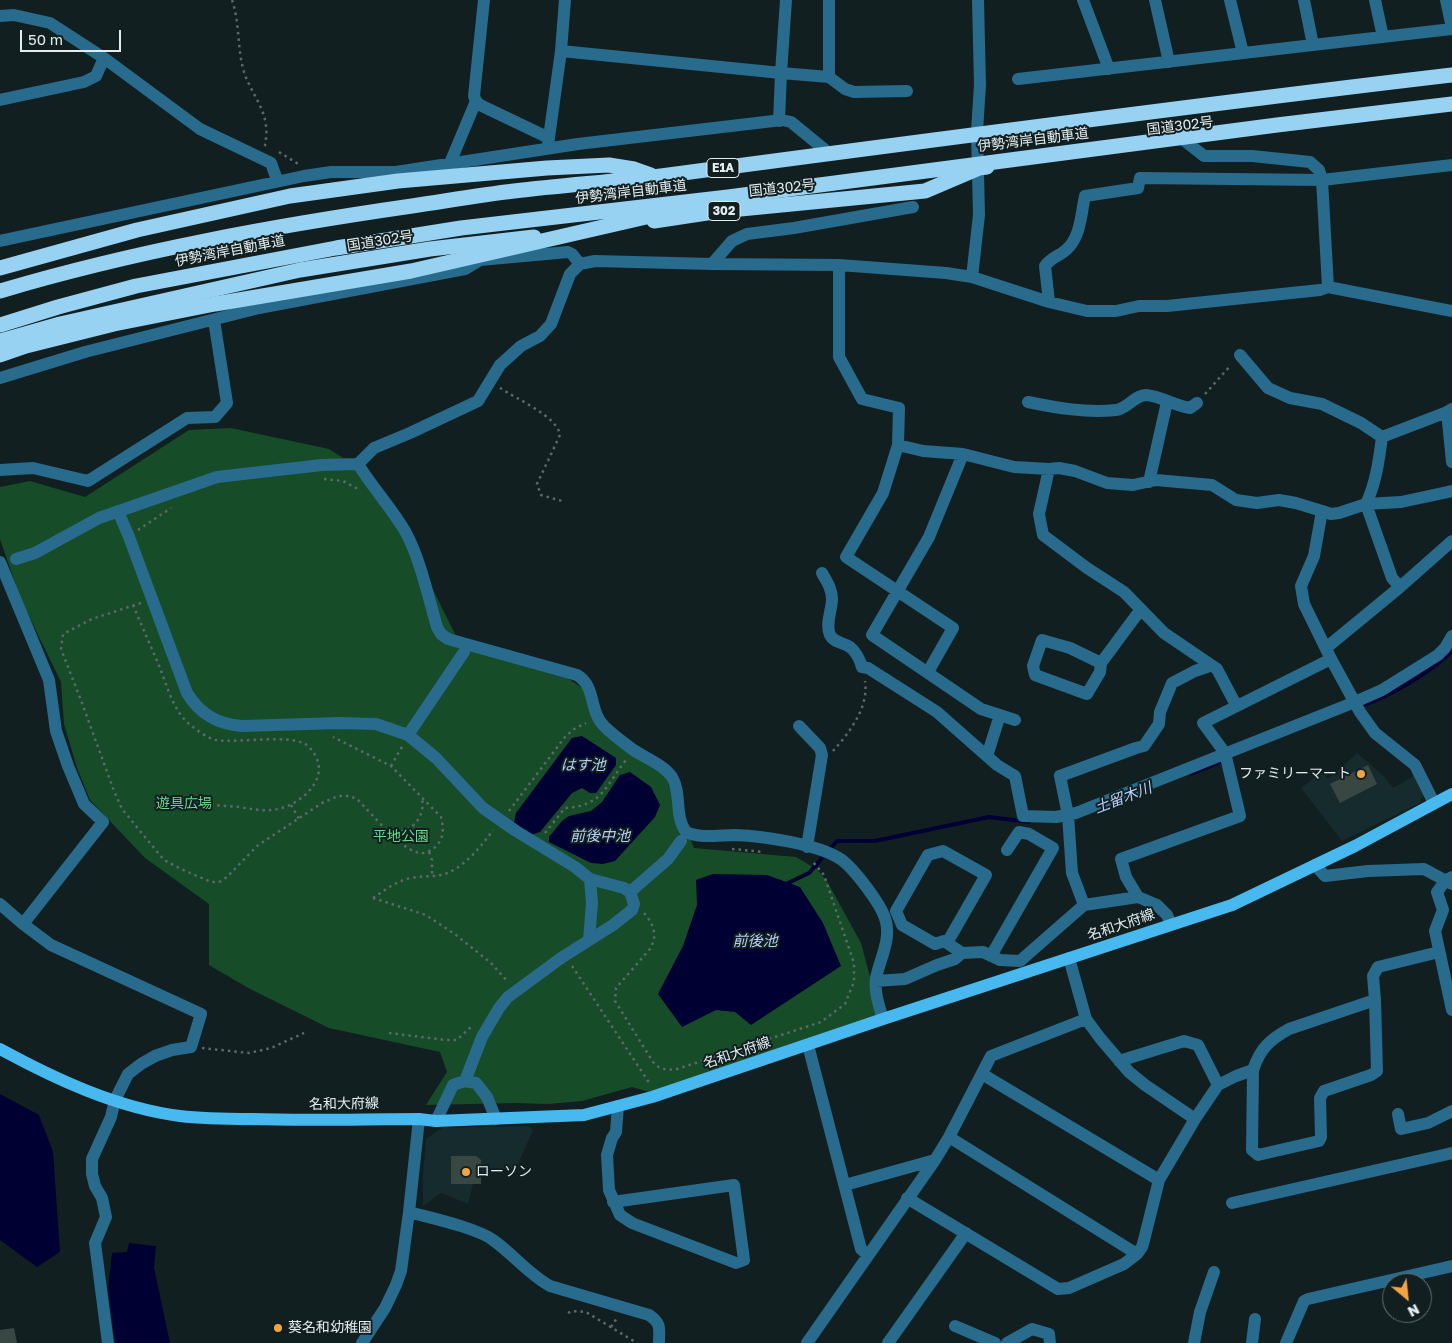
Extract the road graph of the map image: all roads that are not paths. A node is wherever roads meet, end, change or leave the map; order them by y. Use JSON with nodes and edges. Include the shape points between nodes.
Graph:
{"nodes":[{"id":1,"x":484,"y":0,"type":"edge"},
{"id":2,"x":565,"y":0,"type":"edge"},
{"id":3,"x":786,"y":0,"type":"edge"},
{"id":4,"x":829,"y":0,"type":"edge"},
{"id":5,"x":978,"y":0,"type":"edge"},
{"id":6,"x":1083,"y":0,"type":"edge"},
{"id":7,"x":1155,"y":0,"type":"edge"},
{"id":8,"x":1230,"y":0,"type":"edge"},
{"id":9,"x":1304,"y":0,"type":"edge"},
{"id":10,"x":1376,"y":0,"type":"edge"},
{"id":11,"x":1446,"y":0,"type":"edge"},
{"id":12,"x":0,"y":16,"type":"edge"},
{"id":13,"x":1452,"y":28,"type":"edge"},
{"id":14,"x":1383,"y":37,"type":"junction"},
{"id":15,"x":1313,"y":45,"type":"junction"},
{"id":16,"x":561,"y":51,"type":"junction"},
{"id":17,"x":1243,"y":53,"type":"junction"},
{"id":18,"x":104,"y":58,"type":"junction"},
{"id":19,"x":1169,"y":62,"type":"junction"},
{"id":20,"x":1109,"y":69,"type":"junction"},
{"id":21,"x":781,"y":73,"type":"junction"},
{"id":22,"x":1452,"y":74,"type":"edge"},
{"id":23,"x":828,"y":77,"type":"junction"},
{"id":24,"x":1018,"y":79,"type":"dead end"},
{"id":25,"x":907,"y":91,"type":"dead end"},
{"id":26,"x":0,"y":100,"type":"edge"},
{"id":27,"x":476,"y":101,"type":"junction"},
{"id":28,"x":1452,"y":104,"type":"edge"},
{"id":29,"x":1452,"y":109,"type":"edge"},
{"id":30,"x":779,"y":121,"type":"junction"},
{"id":31,"x":977,"y":131,"type":"junction"},
{"id":32,"x":1185,"y":141,"type":"junction"},
{"id":33,"x":548,"y":143,"type":"junction"},
{"id":34,"x":824,"y":149,"type":"junction"},
{"id":35,"x":450,"y":162,"type":"junction"},
{"id":36,"x":1452,"y":165,"type":"edge"},
{"id":37,"x":979,"y":168,"type":"junction"},
{"id":38,"x":654,"y":177,"type":"junction"},
{"id":39,"x":277,"y":180,"type":"junction"},
{"id":40,"x":1322,"y":180,"type":"junction"},
{"id":41,"x":728,"y":197,"type":"junction"},
{"id":42,"x":913,"y":207,"type":"dead end"},
{"id":43,"x":0,"y":241,"type":"edge"},
{"id":44,"x":580,"y":264,"type":"junction"},
{"id":45,"x":712,"y":264,"type":"junction"},
{"id":46,"x":839,"y":265,"type":"junction"},
{"id":47,"x":0,"y":268,"type":"edge"},
{"id":48,"x":972,"y":277,"type":"junction"},
{"id":49,"x":1328,"y":287,"type":"junction"},
{"id":50,"x":0,"y":289,"type":"edge"},
{"id":51,"x":1050,"y":302,"type":"junction"},
{"id":52,"x":1452,"y":311,"type":"edge"},
{"id":53,"x":214,"y":320,"type":"junction"},
{"id":54,"x":0,"y":325,"type":"edge"},
{"id":55,"x":0,"y":341,"type":"edge"},
{"id":56,"x":1240,"y":355,"type":"road end"},
{"id":57,"x":0,"y":356,"type":"edge"},
{"id":58,"x":0,"y":378,"type":"edge"},
{"id":59,"x":1028,"y":402,"type":"dead end"},
{"id":60,"x":1167,"y":402,"type":"junction"},
{"id":61,"x":1197,"y":403,"type":"road end"},
{"id":62,"x":1449,"y":410,"type":"edge"},
{"id":63,"x":1382,"y":437,"type":"junction"},
{"id":64,"x":898,"y":445,"type":"junction"},
{"id":65,"x":963,"y":454,"type":"junction"},
{"id":66,"x":1452,"y":458,"type":"edge"},
{"id":67,"x":358,"y":464,"type":"junction"},
{"id":68,"x":1048,"y":469,"type":"junction"},
{"id":69,"x":0,"y":470,"type":"edge"},
{"id":70,"x":1149,"y":482,"type":"junction"},
{"id":71,"x":1452,"y":491,"type":"edge"},
{"id":72,"x":1366,"y":504,"type":"junction"},
{"id":73,"x":118,"y":511,"type":"junction"},
{"id":74,"x":1322,"y":511,"type":"junction"},
{"id":75,"x":1452,"y":541,"type":"edge"},
{"id":76,"x":16,"y":559,"type":"dead end"},
{"id":77,"x":0,"y":562,"type":"edge"},
{"id":78,"x":822,"y":573,"type":"dead end"},
{"id":79,"x":1400,"y":588,"type":"junction"},
{"id":80,"x":896,"y":591,"type":"junction"},
{"id":81,"x":1140,"y":609,"type":"junction"},
{"id":82,"x":1452,"y":636,"type":"edge"},
{"id":83,"x":464,"y":652,"type":"dead end"},
{"id":84,"x":1328,"y":653,"type":"junction"},
{"id":85,"x":1102,"y":663,"type":"junction"},
{"id":86,"x":1210,"y":664,"type":"junction"},
{"id":87,"x":928,"y":672,"type":"junction"},
{"id":88,"x":1236,"y":705,"type":"junction"},
{"id":89,"x":1357,"y":707,"type":"junction"},
{"id":90,"x":1000,"y":715,"type":"junction"},
{"id":91,"x":1015,"y":720,"type":"dead end"},
{"id":92,"x":799,"y":726,"type":"dead end"},
{"id":93,"x":408,"y":735,"type":"junction"},
{"id":94,"x":987,"y":756,"type":"junction"},
{"id":95,"x":1226,"y":758,"type":"junction"},
{"id":96,"x":1452,"y":794,"type":"edge"},
{"id":97,"x":1434,"y":803,"type":"junction"},
{"id":98,"x":1068,"y":815,"type":"junction"},
{"id":99,"x":681,"y":841,"type":"dead end"},
{"id":100,"x":807,"y":847,"type":"junction"},
{"id":101,"x":1007,"y":850,"type":"dead end"},
{"id":102,"x":1316,"y":866,"type":"junction"},
{"id":103,"x":590,"y":879,"type":"junction"},
{"id":104,"x":1450,"y":880,"type":"edge"},
{"id":105,"x":1138,"y":897,"type":"junction"},
{"id":106,"x":632,"y":898,"type":"junction"},
{"id":107,"x":0,"y":904,"type":"edge"},
{"id":108,"x":1084,"y":905,"type":"junction"},
{"id":109,"x":22,"y":924,"type":"junction"},
{"id":110,"x":1171,"y":924,"type":"junction"},
{"id":111,"x":589,"y":940,"type":"junction"},
{"id":112,"x":947,"y":943,"type":"junction"},
{"id":113,"x":1438,"y":952,"type":"junction"},
{"id":114,"x":962,"y":954,"type":"junction"},
{"id":115,"x":991,"y":956,"type":"junction"},
{"id":116,"x":1069,"y":958,"type":"junction"},
{"id":117,"x":876,"y":981,"type":"junction"},
{"id":118,"x":1375,"y":1000,"type":"junction"},
{"id":119,"x":1452,"y":1010,"type":"edge"},
{"id":120,"x":883,"y":1019,"type":"junction"},
{"id":121,"x":1086,"y":1019,"type":"junction"},
{"id":122,"x":808,"y":1044,"type":"junction"},
{"id":123,"x":0,"y":1049,"type":"edge"},
{"id":124,"x":1119,"y":1061,"type":"junction"},
{"id":125,"x":1253,"y":1070,"type":"junction"},
{"id":126,"x":982,"y":1074,"type":"junction"},
{"id":127,"x":465,"y":1081,"type":"junction"},
{"id":128,"x":1218,"y":1085,"type":"junction"},
{"id":129,"x":115,"y":1100,"type":"junction"},
{"id":130,"x":618,"y":1106,"type":"junction"},
{"id":131,"x":1452,"y":1111,"type":"edge"},
{"id":132,"x":1398,"y":1114,"type":"dead end"},
{"id":133,"x":419,"y":1119,"type":"junction"},
{"id":134,"x":496,"y":1119,"type":"junction"},
{"id":135,"x":1195,"y":1119,"type":"junction"},
{"id":136,"x":436,"y":1121,"type":"junction"},
{"id":137,"x":949,"y":1137,"type":"junction"},
{"id":138,"x":1452,"y":1153,"type":"edge"},
{"id":139,"x":935,"y":1160,"type":"junction"},
{"id":140,"x":1159,"y":1180,"type":"junction"},
{"id":141,"x":845,"y":1185,"type":"junction"},
{"id":142,"x":907,"y":1198,"type":"junction"},
{"id":143,"x":613,"y":1202,"type":"junction"},
{"id":144,"x":1232,"y":1203,"type":"dead end"},
{"id":145,"x":410,"y":1212,"type":"junction"},
{"id":146,"x":966,"y":1233,"type":"junction"},
{"id":147,"x":1137,"y":1254,"type":"junction"},
{"id":148,"x":868,"y":1255,"type":"junction"},
{"id":149,"x":1452,"y":1266,"type":"edge"},
{"id":150,"x":1214,"y":1272,"type":"dead end"},
{"id":151,"x":1255,"y":1319,"type":"dead end"},
{"id":152,"x":955,"y":1326,"type":"dead end"},
{"id":153,"x":108,"y":1343,"type":"edge"},
{"id":154,"x":362,"y":1343,"type":"edge"},
{"id":155,"x":660,"y":1343,"type":"edge"},
{"id":156,"x":806,"y":1343,"type":"edge"},
{"id":157,"x":888,"y":1343,"type":"edge"},
{"id":158,"x":995,"y":1343,"type":"edge"},
{"id":159,"x":1007,"y":1343,"type":"edge"},
{"id":160,"x":1050,"y":1343,"type":"edge"},
{"id":161,"x":1194,"y":1343,"type":"edge"},
{"id":162,"x":1252,"y":1343,"type":"edge"},
{"id":163,"x":1286,"y":1343,"type":"edge"}],
"edges":[{"from":1,"to":27,"type":"street"},
{"from":2,"to":16,"type":"street"},
{"from":3,"to":21,"type":"street"},
{"from":4,"to":23,"type":"street"},
{"from":5,"to":31,"type":"street","via":[[980,85]]},
{"from":6,"to":20,"type":"street"},
{"from":7,"to":19,"type":"street"},
{"from":8,"to":17,"type":"street"},
{"from":9,"to":15,"type":"street"},
{"from":10,"to":14,"type":"street"},
{"from":11,"to":13,"type":"street"},
{"from":12,"to":18,"type":"street","via":[[14,15],[50,23]]},
{"from":13,"to":14,"type":"street"},
{"from":14,"to":15,"type":"street"},
{"from":15,"to":17,"type":"street"},
{"from":16,"to":21,"type":"street"},
{"from":16,"to":33,"type":"street"},
{"from":17,"to":19,"type":"street"},
{"from":18,"to":26,"type":"street","via":[[96,76],[84,82]]},
{"from":18,"to":39,"type":"street","via":[[200,128],[270,163]]},
{"from":19,"to":20,"type":"street"},
{"from":20,"to":24,"type":"street"},
{"from":21,"to":23,"type":"street"},
{"from":21,"to":30,"type":"street"},
{"from":22,"to":31,"type":"highway","name":"国道302号"},
{"from":22,"to":38,"type":"highway","name":"伊勢湾岸自動車道","number":"E1A","bridge":true},
{"from":23,"to":25,"type":"street","via":[[854,92]]},
{"from":27,"to":33,"type":"street"},
{"from":27,"to":35,"type":"street"},
{"from":28,"to":41,"type":"highway","name":"伊勢湾岸自動車道","number":"E1A","bridge":true},
{"from":29,"to":32,"type":"highway","name":"国道302号","number":"302"},
{"from":30,"to":33,"type":"street"},
{"from":30,"to":34,"type":"street","via":[[791,122]]},
{"from":31,"to":34,"type":"highway","name":"国道302号"},
{"from":31,"to":37,"type":"street"},
{"from":32,"to":37,"type":"highway","name":"国道302号","number":"302"},
{"from":32,"to":40,"type":"street","via":[[1204,156],[1252,156],[1310,162],[1320,170]]},
{"from":33,"to":35,"type":"street"},
{"from":34,"to":50,"type":"highway","name":"国道302号","via":[[456,194],[294,220],[129,253]]},
{"from":35,"to":39,"type":"street","via":[[396,172],[331,172]]},
{"from":36,"to":40,"type":"street"},
{"from":37,"to":48,"type":"street","via":[[980,215]]},
{"from":37,"to":55,"type":"highway","name":"国道302号","number":"302","via":[[925,191],[720,211],[430,249],[300,270],[60,324]]},
{"from":38,"to":47,"type":"highway","bridge":true,"via":[[634,169],[609,165],[547,168],[398,181],[290,196],[137,230]]},
{"from":38,"to":50,"type":"highway","name":"伊勢湾岸自動車道","number":"E1A","bridge":true,"via":[[513,191],[326,218],[126,257]]},
{"from":39,"to":43,"type":"street"},
{"from":40,"to":49,"type":"street"},
{"from":40,"to":51,"type":"street","via":[[1140,178],[1138,188],[1085,196],[1079,228],[1071,244],[1045,266]]},
{"from":41,"to":54,"type":"highway","name":"伊勢湾岸自動車道","number":"E1A","bridge":true,"via":[[461,228],[336,248],[136,286]]},
{"from":41,"to":57,"type":"highway","bridge":true,"via":[[411,271],[114,324],[26,346]]},
{"from":42,"to":45,"type":"street","via":[[747,234],[732,241]]},
{"from":44,"to":45,"type":"street","via":[[595,261]]},
{"from":44,"to":53,"type":"street","via":[[568,252],[480,260],[465,269],[259,308]]},
{"from":44,"to":67,"type":"street","via":[[570,274],[551,324],[500,365],[478,402],[374,448]]},
{"from":45,"to":46,"type":"street"},
{"from":46,"to":48,"type":"street"},
{"from":46,"to":64,"type":"street","via":[[839,357],[862,398],[900,408]]},
{"from":48,"to":51,"type":"street"},
{"from":49,"to":51,"type":"street","via":[[1116,311],[1087,311]]},
{"from":49,"to":52,"type":"street"},
{"from":53,"to":58,"type":"street","via":[[85,352]]},
{"from":53,"to":69,"type":"street","via":[[227,403],[215,417],[187,418],[88,481],[33,468]]},
{"from":56,"to":63,"type":"street","via":[[1268,388],[1290,398],[1322,404]]},
{"from":59,"to":60,"type":"street","via":[[1079,410],[1117,410],[1145,395]]},
{"from":60,"to":61,"type":"street","via":[[1190,408]]},
{"from":60,"to":70,"type":"street"},
{"from":62,"to":63,"type":"street"},
{"from":62,"to":66,"type":"street"},
{"from":63,"to":72,"type":"street","via":[[1372,492]]},
{"from":64,"to":65,"type":"street"},
{"from":64,"to":80,"type":"street","via":[[883,493],[846,558]]},
{"from":65,"to":68,"type":"street","via":[[1014,467]]},
{"from":65,"to":80,"type":"street","via":[[929,537]]},
{"from":67,"to":73,"type":"street","via":[[217,477]]},
{"from":67,"to":100,"type":"street","via":[[404,529],[441,634],[448,639],[586,680],[594,711],[604,727],[670,775],[678,790],[680,820],[686,832],[697,836],[736,835],[772,839]]},
{"from":68,"to":70,"type":"street","via":[[1075,470],[1107,483],[1133,485]]},
{"from":68,"to":81,"type":"street","via":[[1039,514],[1043,535],[1124,592]]},
{"from":70,"to":74,"type":"street","via":[[1212,485],[1236,500],[1257,504],[1279,500]]},
{"from":71,"to":72,"type":"street","via":[[1401,502]]},
{"from":72,"to":74,"type":"street","via":[[1339,513]]},
{"from":72,"to":79,"type":"street","via":[[1392,578]]},
{"from":73,"to":76,"type":"street","via":[[99,518],[35,554]]},
{"from":73,"to":93,"type":"street","via":[[186,693],[204,714],[227,725],[376,724]]},
{"from":74,"to":84,"type":"street","via":[[1314,556],[1300,586],[1304,604]]},
{"from":75,"to":79,"type":"street"},
{"from":77,"to":109,"type":"street","via":[[49,680],[56,731],[68,766],[84,804],[103,822]]},
{"from":78,"to":94,"type":"street","via":[[830,588],[832,599],[828,626],[836,642],[850,647],[862,667],[937,712]]},
{"from":79,"to":84,"type":"street"},
{"from":80,"to":87,"type":"street","via":[[952,628]]},
{"from":80,"to":87,"type":"street","via":[[872,635]]},
{"from":81,"to":85,"type":"street"},
{"from":81,"to":86,"type":"street","via":[[1164,633]]},
{"from":82,"to":89,"type":"street","via":[[1438,655]]},
{"from":83,"to":93,"type":"street"},
{"from":84,"to":88,"type":"street"},
{"from":84,"to":89,"type":"street"},
{"from":85,"to":85,"type":"street","via":[[1087,694],[1034,675],[1032,666],[1042,640],[1070,648]]},
{"from":86,"to":88,"type":"street","via":[[1217,669]]},
{"from":86,"to":98,"type":"street","via":[[1172,683],[1160,712],[1159,724],[1144,746],[1060,776]]},
{"from":87,"to":90,"type":"street","via":[[981,709]]},
{"from":88,"to":95,"type":"street","via":[[1203,722]]},
{"from":89,"to":95,"type":"street","via":[[1273,736]]},
{"from":89,"to":97,"type":"street","via":[[1375,733],[1415,765]]},
{"from":90,"to":91,"type":"street"},
{"from":90,"to":94,"type":"street"},
{"from":92,"to":100,"type":"street","via":[[820,748],[822,755]]},
{"from":93,"to":103,"type":"street","via":[[436,758],[483,808]]},
{"from":94,"to":98,"type":"street","via":[[1015,776],[1024,816]]},
{"from":95,"to":98,"type":"street"},
{"from":95,"to":105,"type":"street","via":[[1240,816],[1122,859],[1126,878]]},
{"from":96,"to":97,"type":"main road","name":"名和大府線"},
{"from":97,"to":102,"type":"main road","name":"名和大府線"},
{"from":98,"to":108,"type":"street","via":[[1072,873]]},
{"from":99,"to":106,"type":"street"},
{"from":100,"to":117,"type":"street","via":[[842,860],[877,901],[887,931]]},
{"from":101,"to":115,"type":"street","via":[[1019,832],[1053,848]]},
{"from":102,"to":104,"type":"street","via":[[1325,876],[1412,868],[1424,869]]},
{"from":102,"to":110,"type":"main road","name":"名和大府線","via":[[1232,904]]},
{"from":103,"to":106,"type":"street","via":[[624,888]]},
{"from":103,"to":111,"type":"street"},
{"from":104,"to":113,"type":"street","via":[[1436,892],[1443,910],[1435,930]]},
{"from":105,"to":108,"type":"street"},
{"from":105,"to":110,"type":"street","via":[[1157,906]]},
{"from":106,"to":111,"type":"street","via":[[632,910]]},
{"from":107,"to":109,"type":"street"},
{"from":108,"to":115,"type":"street","via":[[1020,961]]},
{"from":109,"to":129,"type":"street","via":[[51,945],[201,1014],[191,1047],[172,1050],[141,1064],[128,1074]]},
{"from":110,"to":116,"type":"main road","name":"名和大府線"},
{"from":111,"to":127,"type":"street","via":[[508,997],[482,1037]]},
{"from":112,"to":112,"type":"street","via":[[936,944],[902,925],[896,911],[928,855],[943,851],[986,875]]},
{"from":112,"to":114,"type":"street"},
{"from":113,"to":118,"type":"street","via":[[1378,967],[1373,976]]},
{"from":113,"to":119,"type":"street"},
{"from":114,"to":115,"type":"street","via":[[983,952]]},
{"from":114,"to":117,"type":"street","via":[[956,960],[937,964],[905,980]]},
{"from":116,"to":120,"type":"main road","name":"名和大府線"},
{"from":116,"to":121,"type":"street"},
{"from":117,"to":120,"type":"street"},
{"from":118,"to":125,"type":"street","via":[[1288,1029],[1264,1046]]},
{"from":118,"to":125,"type":"street","via":[[1377,1071],[1321,1094],[1319,1141],[1258,1155],[1254,1153]]},
{"from":120,"to":122,"type":"main road","name":"名和大府線"},
{"from":121,"to":124,"type":"street"},
{"from":121,"to":126,"type":"street","via":[[996,1054],[987,1061]]},
{"from":122,"to":130,"type":"main road","name":"名和大府線"},
{"from":122,"to":141,"type":"street"},
{"from":123,"to":129,"type":"main road","name":"名和大府線","via":[[62,1081]]},
{"from":124,"to":128,"type":"street","via":[[1189,1042],[1198,1045]]},
{"from":124,"to":135,"type":"street","via":[[1145,1085]]},
{"from":125,"to":128,"type":"street"},
{"from":126,"to":137,"type":"street"},
{"from":126,"to":140,"type":"street"},
{"from":127,"to":134,"type":"street","via":[[476,1083],[487,1097]]},
{"from":127,"to":136,"type":"street","via":[[453,1085]]},
{"from":128,"to":135,"type":"street"},
{"from":129,"to":133,"type":"main road","name":"名和大府線","via":[[179,1116],[210,1119]]},
{"from":129,"to":153,"type":"street","via":[[112,1116],[94,1152],[91,1166],[106,1217],[95,1243]]},
{"from":130,"to":134,"type":"main road","name":"名和大府線","via":[[584,1115]]},
{"from":130,"to":143,"type":"street","via":[[616,1132],[607,1155]]},
{"from":131,"to":132,"type":"street","via":[[1428,1123],[1401,1129]]},
{"from":133,"to":136,"type":"main road","name":"名和大府線"},
{"from":133,"to":145,"type":"street"},
{"from":134,"to":136,"type":"main road","name":"名和大府線"},
{"from":135,"to":140,"type":"street"},
{"from":137,"to":139,"type":"street"},
{"from":137,"to":147,"type":"street"},
{"from":138,"to":144,"type":"street"},
{"from":139,"to":141,"type":"street"},
{"from":139,"to":142,"type":"street"},
{"from":140,"to":147,"type":"street","via":[[1142,1247]]},
{"from":141,"to":148,"type":"street","via":[[861,1249]]},
{"from":142,"to":146,"type":"street"},
{"from":142,"to":148,"type":"street"},
{"from":143,"to":143,"type":"street","via":[[620,1215],[632,1222],[736,1263],[744,1260],[734,1185]]},
{"from":145,"to":154,"type":"street","via":[[396,1285]]},
{"from":145,"to":155,"type":"street","via":[[492,1239],[550,1286],[649,1315],[657,1320],[660,1327]]},
{"from":146,"to":147,"type":"street","via":[[1058,1289],[1069,1288],[1124,1264]]},
{"from":146,"to":157,"type":"street"},
{"from":148,"to":156,"type":"street"},
{"from":149,"to":163,"type":"street","via":[[1308,1299],[1304,1301]]},
{"from":150,"to":161,"type":"street","via":[[1200,1312]]},
{"from":151,"to":162,"type":"street"},
{"from":152,"to":158,"type":"street"},
{"from":159,"to":160,"type":"street","via":[[1032,1328],[1049,1334]]}]}
